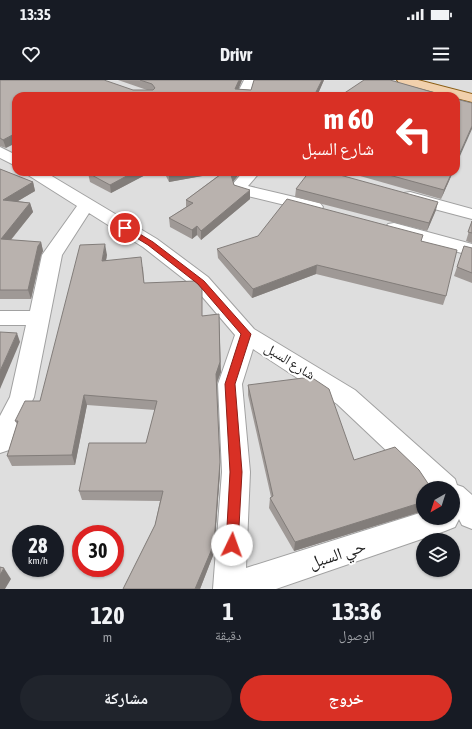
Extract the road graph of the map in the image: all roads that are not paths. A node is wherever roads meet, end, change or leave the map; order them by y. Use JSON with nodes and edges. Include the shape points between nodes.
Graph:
{"nodes":[{"id":1,"x":250,"y":80,"type":"edge"},
{"id":2,"x":403,"y":80,"type":"edge"},
{"id":3,"x":441,"y":80,"type":"edge"},
{"id":4,"x":472,"y":88,"type":"edge"},
{"id":5,"x":245,"y":92,"type":"edge"},
{"id":6,"x":449,"y":92,"type":"edge"},
{"id":7,"x":460,"y":95,"type":"edge"},
{"id":8,"x":472,"y":98,"type":"edge"},
{"id":9,"x":0,"y":152,"type":"edge"},
{"id":10,"x":12,"y":159,"type":"edge"},
{"id":11,"x":47,"y":176,"type":"edge"},
{"id":12,"x":249,"y":176,"type":"edge"},
{"id":13,"x":396,"y":193,"type":"edge"},
{"id":14,"x":87,"y":204,"type":"junction"},
{"id":15,"x":333,"y":212,"type":"edge"},
{"id":16,"x":472,"y":214,"type":"edge"},
{"id":17,"x":379,"y":224,"type":"edge"},
{"id":18,"x":472,"y":250,"type":"edge"},
{"id":19,"x":0,"y":318,"type":"edge"},
{"id":20,"x":38,"y":318,"type":"junction"},
{"id":21,"x":246,"y":334,"type":"junction"},
{"id":22,"x":0,"y":442,"type":"edge"},
{"id":23,"x":437,"y":481,"type":"edge"},
{"id":24,"x":461,"y":510,"type":"edge"},
{"id":25,"x":230,"y":589,"type":"edge"}],
"edges":[{"from":1,"to":5,"type":"street"},
{"from":2,"to":6,"type":"main road"},
{"from":3,"to":4,"type":"main road"},
{"from":7,"to":8,"type":"main road"},
{"from":9,"to":10,"type":"street"},
{"from":11,"to":14,"type":"street","name":"شارع السبل","via":[[60,180]]},
{"from":12,"to":15,"type":"street","via":[[240,186],[241,189]]},
{"from":13,"to":16,"type":"street"},
{"from":14,"to":20,"type":"street","via":[[52,254]]},
{"from":14,"to":21,"type":"street","name":"شارع السبل","via":[[150,244],[201,282]]},
{"from":17,"to":18,"type":"street"},
{"from":19,"to":20,"type":"street"},
{"from":20,"to":22,"type":"street","via":[[22,397]]},
{"from":21,"to":23,"type":"street","name":"شارع السبل","via":[[346,397]]},
{"from":21,"to":25,"type":"street","via":[[230,384],[236,472]]},
{"from":24,"to":25,"type":"street","name":"حي السبل"}]}
